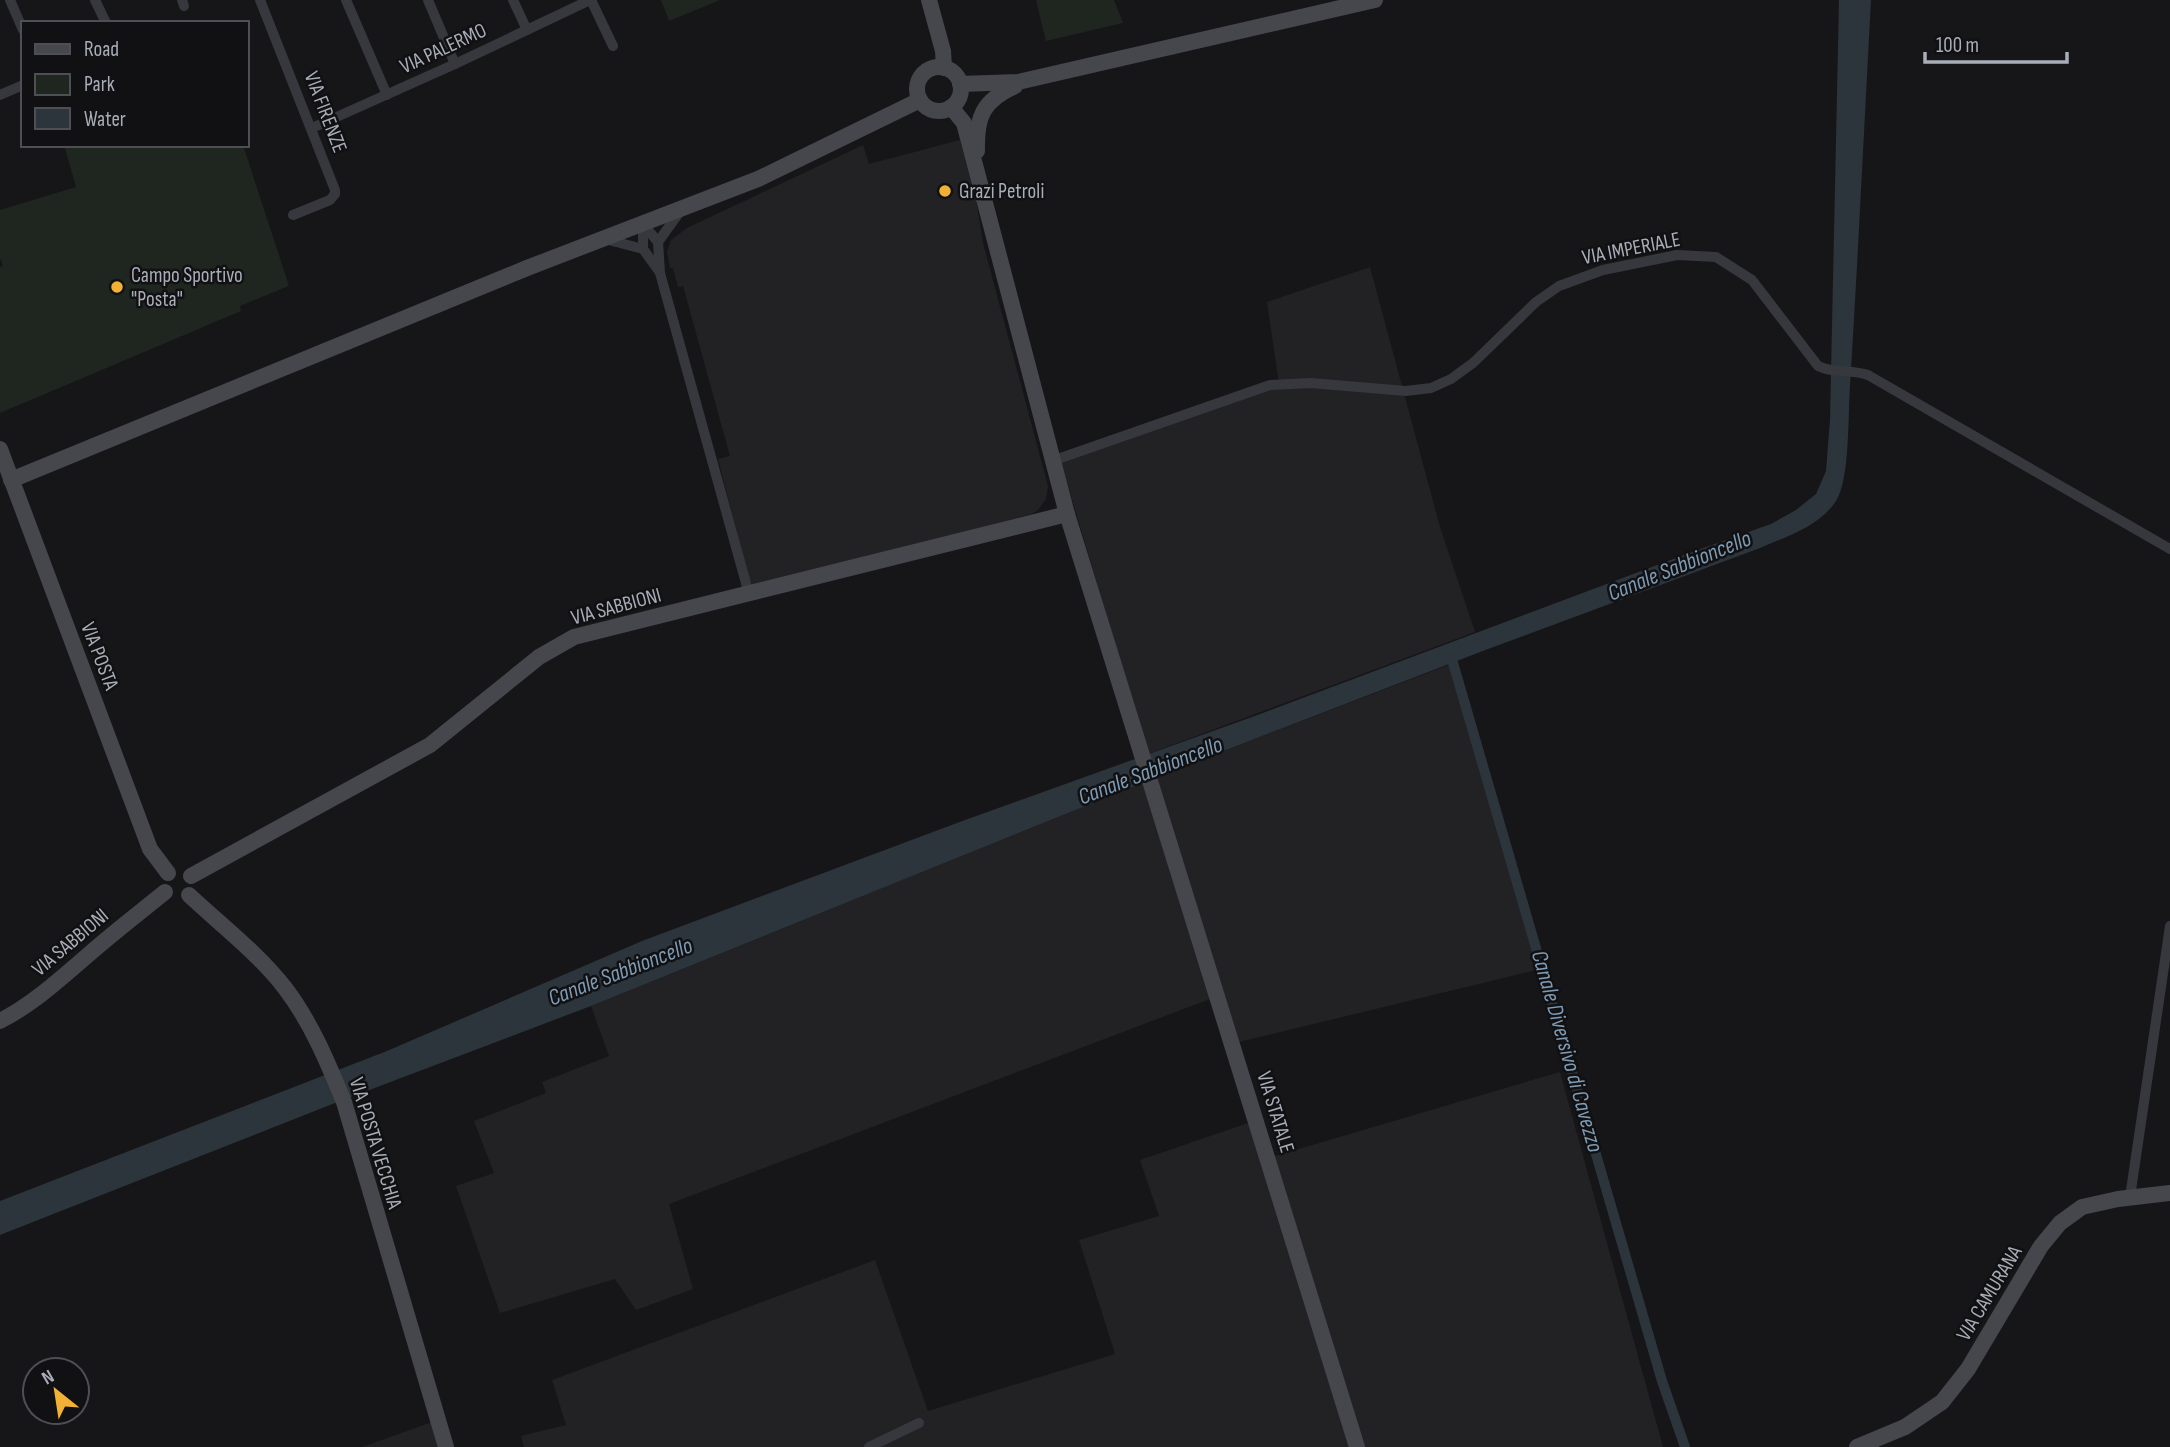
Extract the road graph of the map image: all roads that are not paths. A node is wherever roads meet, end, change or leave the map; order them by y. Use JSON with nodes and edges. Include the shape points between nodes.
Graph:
{"nodes":[{"id":1,"x":10,"y":0,"type":"edge"},
{"id":2,"x":96,"y":0,"type":"edge"},
{"id":3,"x":260,"y":0,"type":"edge"},
{"id":4,"x":346,"y":0,"type":"edge"},
{"id":5,"x":428,"y":0,"type":"edge"},
{"id":6,"x":513,"y":0,"type":"edge"},
{"id":7,"x":590,"y":0,"type":"edge"},
{"id":8,"x":929,"y":0,"type":"edge"},
{"id":9,"x":1375,"y":0,"type":"edge"},
{"id":10,"x":105,"y":21,"type":"edge"},
{"id":11,"x":21,"y":25,"type":"edge"},
{"id":12,"x":527,"y":30,"type":"junction"},
{"id":13,"x":613,"y":46,"type":"dead end"},
{"id":14,"x":455,"y":64,"type":"junction"},
{"id":15,"x":944,"y":68,"type":"junction"},
{"id":16,"x":1018,"y":82,"type":"junction"},
{"id":17,"x":960,"y":84,"type":"junction"},
{"id":18,"x":21,"y":87,"type":"edge"},
{"id":19,"x":0,"y":95,"type":"edge"},
{"id":20,"x":387,"y":95,"type":"junction"},
{"id":21,"x":920,"y":100,"type":"junction"},
{"id":22,"x":951,"y":107,"type":"junction"},
{"id":23,"x":312,"y":128,"type":"junction"},
{"id":24,"x":979,"y":183,"type":"junction"},
{"id":25,"x":681,"y":210,"type":"junction"},
{"id":26,"x":293,"y":215,"type":"dead end"},
{"id":27,"x":643,"y":224,"type":"junction"},
{"id":28,"x":604,"y":239,"type":"junction"},
{"id":29,"x":658,"y":242,"type":"junction"},
{"id":30,"x":643,"y":249,"type":"junction"},
{"id":31,"x":660,"y":273,"type":"junction"},
{"id":32,"x":0,"y":449,"type":"edge"},
{"id":33,"x":1052,"y":461,"type":"junction"},
{"id":34,"x":11,"y":480,"type":"junction"},
{"id":35,"x":1067,"y":514,"type":"junction"},
{"id":36,"x":2170,"y":549,"type":"edge"},
{"id":37,"x":749,"y":594,"type":"junction"},
{"id":38,"x":167,"y":873,"type":"junction"},
{"id":39,"x":191,"y":876,"type":"junction"},
{"id":40,"x":165,"y":892,"type":"junction"},
{"id":41,"x":189,"y":895,"type":"junction"},
{"id":42,"x":2170,"y":926,"type":"edge"},
{"id":43,"x":0,"y":1021,"type":"edge"},
{"id":44,"x":2170,"y":1193,"type":"edge"},
{"id":45,"x":2130,"y":1197,"type":"junction"},
{"id":46,"x":919,"y":1423,"type":"dead end"},
{"id":47,"x":446,"y":1447,"type":"edge"},
{"id":48,"x":869,"y":1447,"type":"edge"},
{"id":49,"x":1357,"y":1447,"type":"edge"},
{"id":50,"x":1857,"y":1447,"type":"edge"}],
"edges":[{"from":1,"to":11,"type":"street"},
{"from":2,"to":10,"type":"street"},
{"from":3,"to":23,"type":"street","name":"VIA FIRENZE"},
{"from":4,"to":20,"type":"street"},
{"from":5,"to":14,"type":"street"},
{"from":6,"to":12,"type":"street"},
{"from":7,"to":12,"type":"street","name":"VIA PALERMO"},
{"from":7,"to":13,"type":"street"},
{"from":8,"to":15,"type":"street"},
{"from":9,"to":16,"type":"street"},
{"from":12,"to":14,"type":"street","name":"VIA PALERMO"},
{"from":14,"to":20,"type":"street","name":"VIA PALERMO"},
{"from":15,"to":17,"type":"street","via":[[956,75]]},
{"from":15,"to":21,"type":"street","via":[[923,74],[917,89]]},
{"from":16,"to":17,"type":"street"},
{"from":16,"to":24,"type":"street","via":[[992,99],[982,113],[976,139]]},
{"from":17,"to":22,"type":"street","via":[[959,97]]},
{"from":18,"to":19,"type":"street"},
{"from":20,"to":23,"type":"street","name":"VIA PALERMO"},
{"from":21,"to":22,"type":"street","via":[[934,110]]},
{"from":21,"to":25,"type":"street","via":[[758,179]]},
{"from":22,"to":24,"type":"street","via":[[964,123]]},
{"from":23,"to":26,"type":"street","name":"VIA FIRENZE","via":[[335,194]]},
{"from":24,"to":33,"type":"street","name":"VIA STATALE"},
{"from":25,"to":27,"type":"street"},
{"from":25,"to":29,"type":"street"},
{"from":27,"to":28,"type":"street"},
{"from":27,"to":29,"type":"street"},
{"from":27,"to":30,"type":"street"},
{"from":28,"to":30,"type":"street"},
{"from":28,"to":34,"type":"street"},
{"from":29,"to":31,"type":"street"},
{"from":30,"to":31,"type":"street"},
{"from":31,"to":37,"type":"street"},
{"from":32,"to":34,"type":"street","name":"VIA POSTA"},
{"from":33,"to":35,"type":"street","name":"VIA STATALE"},
{"from":33,"to":36,"type":"street","name":"VIA IMPERIALE","via":[[1270,386],[1311,383],[1406,391],[1431,388],[1474,363],[1542,296],[1559,286],[1603,270],[1677,255],[1716,257],[1752,280],[1812,360],[1828,371],[1868,375]]},
{"from":34,"to":38,"type":"street","name":"VIA POSTA","via":[[150,849]]},
{"from":35,"to":37,"type":"street","name":"VIA SABBIONI"},
{"from":35,"to":49,"type":"street","name":"VIA STATALE"},
{"from":37,"to":39,"type":"street","name":"VIA SABBIONI","via":[[587,633],[563,643],[534,661],[430,746]]},
{"from":38,"to":39,"type":"street","via":[[177,868]]},
{"from":38,"to":40,"type":"street"},
{"from":39,"to":41,"type":"street"},
{"from":40,"to":41,"type":"street","via":[[174,899]]},
{"from":40,"to":43,"type":"street","name":"VIA SABBIONI","via":[[50,988]]},
{"from":41,"to":47,"type":"street","name":"VIA POSTA VECCHIA","via":[[284,986],[330,1068]]},
{"from":42,"to":45,"type":"street"},
{"from":44,"to":45,"type":"street","name":"VIA CAMURANA"},
{"from":45,"to":50,"type":"street","name":"VIA CAMURANA","via":[[2082,1207],[2060,1223],[2041,1246],[1968,1369],[1942,1402],[1905,1427]]},
{"from":46,"to":48,"type":"street"}]}
